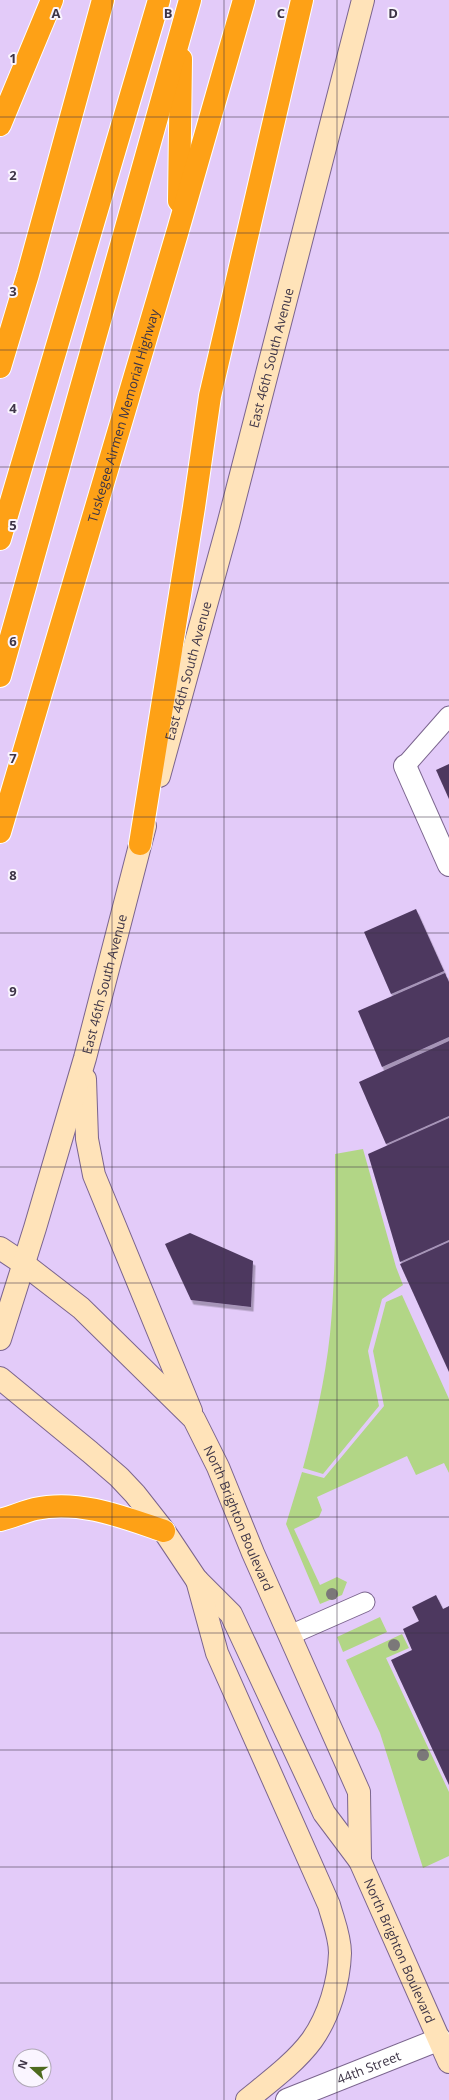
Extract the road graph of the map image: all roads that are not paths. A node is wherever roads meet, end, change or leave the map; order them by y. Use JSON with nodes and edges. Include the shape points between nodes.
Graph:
{"nodes":[{"id":1,"x":52,"y":0,"type":"edge"},
{"id":2,"x":103,"y":0,"type":"edge"},
{"id":3,"x":159,"y":0,"type":"edge"},
{"id":4,"x":190,"y":0,"type":"edge"},
{"id":5,"x":244,"y":0,"type":"edge"},
{"id":6,"x":302,"y":0,"type":"edge"},
{"id":7,"x":363,"y":0,"type":"edge"},
{"id":8,"x":181,"y":28,"type":"junction"},
{"id":9,"x":0,"y":125,"type":"edge"},
{"id":10,"x":178,"y":230,"type":"junction"},
{"id":11,"x":0,"y":368,"type":"edge"},
{"id":12,"x":0,"y":539,"type":"edge"},
{"id":13,"x":0,"y":676,"type":"edge"},
{"id":14,"x":449,"y":716,"type":"edge"},
{"id":15,"x":405,"y":766,"type":"joint"},
{"id":16,"x":0,"y":832,"type":"edge"},
{"id":17,"x":444,"y":839,"type":"edge"},
{"id":18,"x":140,"y":844,"type":"junction"},
{"id":19,"x":449,"y":865,"type":"edge"},
{"id":20,"x":84,"y":1058,"type":"junction"},
{"id":21,"x":0,"y":1248,"type":"edge"},
{"id":22,"x":24,"y":1264,"type":"junction"},
{"id":23,"x":0,"y":1339,"type":"edge"},
{"id":24,"x":0,"y":1378,"type":"edge"},
{"id":25,"x":194,"y":1419,"type":"junction"},
{"id":26,"x":0,"y":1520,"type":"edge"},
{"id":27,"x":164,"y":1531,"type":"junction"},
{"id":28,"x":196,"y":1579,"type":"junction"},
{"id":29,"x":365,"y":1602,"type":"dead end"},
{"id":30,"x":290,"y":1635,"type":"junction"},
{"id":31,"x":360,"y":1861,"type":"junction"},
{"id":32,"x":444,"y":2037,"type":"edge"},
{"id":33,"x":449,"y":2062,"type":"edge"},
{"id":34,"x":305,"y":2095,"type":"edge"},
{"id":35,"x":247,"y":2100,"type":"edge"},
{"id":36,"x":287,"y":2100,"type":"edge"}],
"edges":[{"from":1,"to":9,"type":"highway"},
{"from":2,"to":11,"type":"highway"},
{"from":3,"to":12,"type":"highway"},
{"from":4,"to":8,"type":"highway"},
{"from":5,"to":10,"type":"highway","name":"Tuskegee Airmen Memorial Highway"},
{"from":6,"to":18,"type":"highway","via":[[210,396]]},
{"from":7,"to":18,"type":"main road","name":"East 46th South Avenue","via":[[228,526]]},
{"from":8,"to":10,"type":"highway"},
{"from":8,"to":13,"type":"highway"},
{"from":10,"to":16,"type":"highway","name":"Tuskegee Airmen Memorial Highway"},
{"from":14,"to":15,"type":"lane"},
{"from":15,"to":17,"type":"street"},
{"from":17,"to":19,"type":"street"},
{"from":18,"to":20,"type":"main road","name":"East 46th South Avenue"},
{"from":20,"to":22,"type":"main road","name":"East 46th South Avenue"},
{"from":20,"to":25,"type":"main road","via":[[87,1139],[94,1176]]},
{"from":21,"to":22,"type":"main road","name":"North Brighton Boulevard"},
{"from":22,"to":23,"type":"main road","name":"East 46th South Avenue"},
{"from":22,"to":25,"type":"main road","name":"North Brighton Boulevard","via":[[81,1308]]},
{"from":24,"to":27,"type":"main road","name":"North Brighton Boulevard","via":[[119,1478]]},
{"from":25,"to":30,"type":"main road","name":"North Brighton Boulevard","via":[[218,1467]]},
{"from":26,"to":27,"type":"highway","via":[[36,1509],[67,1506],[122,1516]]},
{"from":27,"to":28,"type":"main road","name":"North Brighton Boulevard"},
{"from":28,"to":31,"type":"main road","name":"North Brighton Boulevard","via":[[231,1614],[324,1813]]},
{"from":28,"to":35,"type":"main road","via":[[217,1653],[329,1905],[340,1952],[330,2002],[323,2022],[312,2040],[278,2075]]},
{"from":29,"to":30,"type":"lane"},
{"from":30,"to":31,"type":"main road","name":"North Brighton Boulevard","via":[[359,1792]]},
{"from":31,"to":32,"type":"main road","name":"North Brighton Boulevard"},
{"from":32,"to":33,"type":"main road","name":"North Brighton Boulevard"},
{"from":32,"to":34,"type":"street","name":"44th Street"},
{"from":34,"to":36,"type":"street","name":"44th Street"}]}
